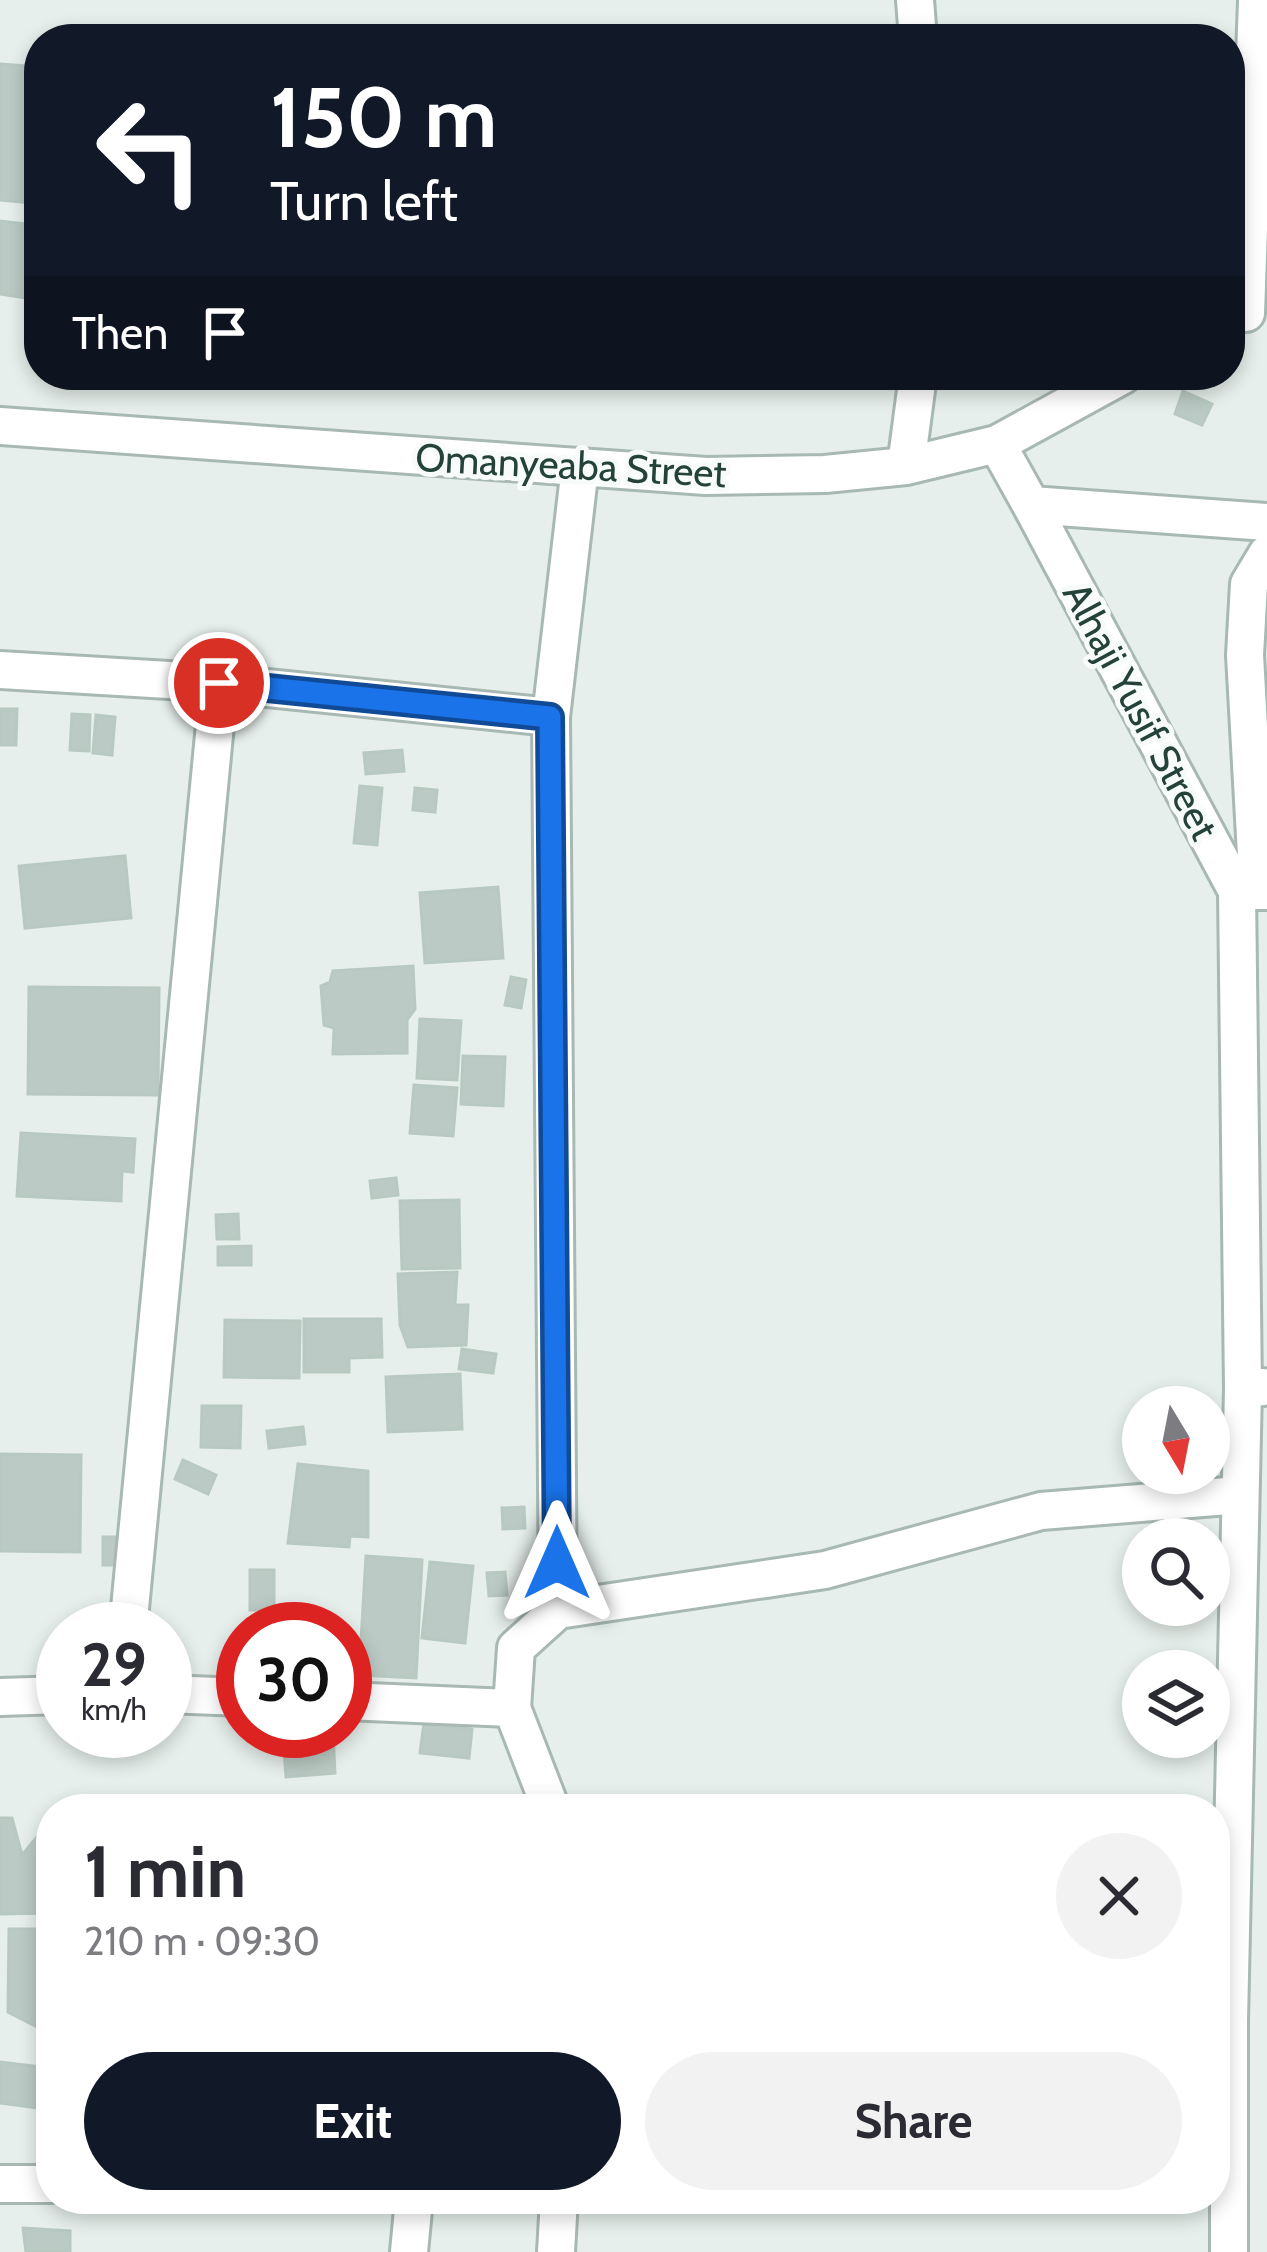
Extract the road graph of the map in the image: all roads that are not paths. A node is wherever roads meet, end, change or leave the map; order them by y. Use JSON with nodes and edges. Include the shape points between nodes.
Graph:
{"nodes":[{"id":1,"x":1257,"y":0,"type":"edge"},
{"id":2,"x":1248,"y":310,"type":"edge"},
{"id":3,"x":916,"y":390,"type":"edge"},
{"id":4,"x":1096,"y":390,"type":"edge"},
{"id":5,"x":0,"y":426,"type":"edge"},
{"id":6,"x":997,"y":444,"type":"junction"},
{"id":7,"x":906,"y":466,"type":"junction"},
{"id":8,"x":580,"y":467,"type":"junction"},
{"id":9,"x":1031,"y":505,"type":"junction"},
{"id":10,"x":1267,"y":522,"type":"edge"},
{"id":11,"x":1267,"y":554,"type":"edge"},
{"id":12,"x":0,"y":670,"type":"edge"},
{"id":13,"x":219,"y":683,"type":"junction"},
{"id":14,"x":550,"y":717,"type":"junction"},
{"id":15,"x":1254,"y":891,"type":"edge"},
{"id":16,"x":1255,"y":1388,"type":"edge"},
{"id":17,"x":1240,"y":1495,"type":"junction"},
{"id":18,"x":131,"y":1602,"type":"edge"},
{"id":19,"x":558,"y":1610,"type":"junction"},
{"id":20,"x":36,"y":1696,"type":"edge"},
{"id":21,"x":0,"y":1697,"type":"edge"},
{"id":22,"x":372,"y":1702,"type":"edge"},
{"id":23,"x":512,"y":1708,"type":"junction"},
{"id":24,"x":545,"y":1794,"type":"edge"},
{"id":25,"x":1230,"y":2183,"type":"edge"},
{"id":26,"x":0,"y":2184,"type":"edge"},
{"id":27,"x":36,"y":2184,"type":"edge"},
{"id":28,"x":413,"y":2214,"type":"edge"},
{"id":29,"x":558,"y":2214,"type":"edge"},
{"id":30,"x":1230,"y":2214,"type":"edge"},
{"id":31,"x":409,"y":2252,"type":"edge"},
{"id":32,"x":556,"y":2252,"type":"edge"},
{"id":33,"x":1229,"y":2252,"type":"edge"}],
"edges":[{"from":1,"to":2,"type":"street"},
{"from":3,"to":7,"type":"street"},
{"from":4,"to":6,"type":"street","name":"Omanyeaba Street"},
{"from":5,"to":8,"type":"street","name":"Omanyeaba Street"},
{"from":6,"to":7,"type":"street","name":"Omanyeaba Street"},
{"from":6,"to":9,"type":"street","name":"Alhaji Yusif Street"},
{"from":7,"to":8,"type":"street","name":"Omanyeaba Street","via":[[706,476]]},
{"from":8,"to":14,"type":"street"},
{"from":9,"to":10,"type":"street"},
{"from":9,"to":15,"type":"street","name":"Alhaji Yusif Street"},
{"from":11,"to":15,"type":"street","via":[[1249,584],[1245,655]]},
{"from":12,"to":13,"type":"street"},
{"from":13,"to":14,"type":"street"},
{"from":13,"to":18,"type":"street"},
{"from":14,"to":19,"type":"street"},
{"from":15,"to":16,"type":"street"},
{"from":16,"to":17,"type":"street"},
{"from":17,"to":19,"type":"street","via":[[1041,1511],[825,1570]]},
{"from":17,"to":25,"type":"street"},
{"from":19,"to":23,"type":"street","via":[[516,1648]]},
{"from":20,"to":21,"type":"street"},
{"from":22,"to":23,"type":"street"},
{"from":23,"to":24,"type":"street"},
{"from":26,"to":27,"type":"street"},
{"from":28,"to":31,"type":"street"},
{"from":29,"to":32,"type":"street"},
{"from":30,"to":33,"type":"street"}]}
